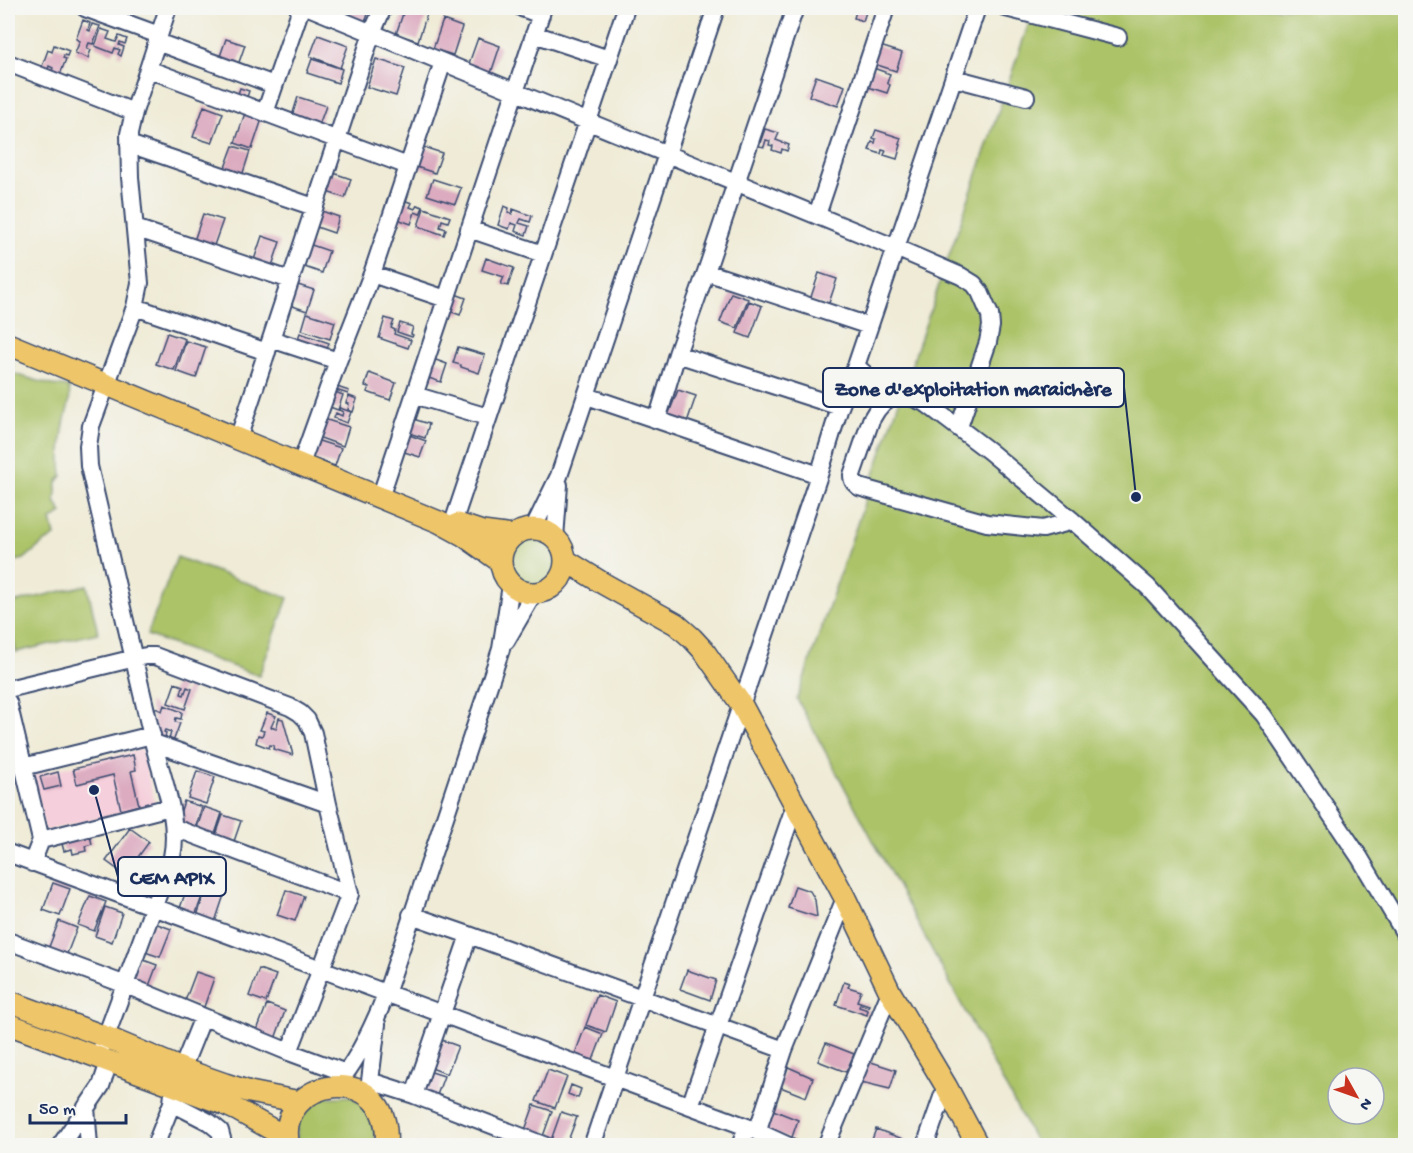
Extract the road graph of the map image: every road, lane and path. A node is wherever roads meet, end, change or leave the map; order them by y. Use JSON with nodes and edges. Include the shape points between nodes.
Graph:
{"nodes":[{"id":1,"x":85,"y":8,"type":"edge"},
{"id":2,"x":168,"y":8,"type":"edge"},
{"id":3,"x":301,"y":8,"type":"edge"},
{"id":4,"x":311,"y":8,"type":"edge"},
{"id":5,"x":383,"y":8,"type":"edge"},
{"id":6,"x":522,"y":8,"type":"edge"},
{"id":7,"x":626,"y":8,"type":"edge"},
{"id":8,"x":716,"y":8,"type":"edge"},
{"id":9,"x":795,"y":8,"type":"edge"},
{"id":10,"x":886,"y":8,"type":"edge"},
{"id":11,"x":1006,"y":8,"type":"edge"},
{"id":12,"x":971,"y":10,"type":"edge"},
{"id":13,"x":542,"y":11,"type":"edge"},
{"id":14,"x":372,"y":33,"type":"junction"},
{"id":15,"x":534,"y":34,"type":"junction"},
{"id":16,"x":1118,"y":37,"type":"dead end"},
{"id":17,"x":158,"y":39,"type":"junction"},
{"id":18,"x":609,"y":59,"type":"junction"},
{"id":19,"x":443,"y":62,"type":"junction"},
{"id":20,"x":8,"y":63,"type":"edge"},
{"id":21,"x":148,"y":69,"type":"junction"},
{"id":22,"x":954,"y":78,"type":"junction"},
{"id":23,"x":274,"y":85,"type":"junction"},
{"id":24,"x":515,"y":92,"type":"junction"},
{"id":25,"x":1026,"y":97,"type":"dead end"},
{"id":26,"x":134,"y":112,"type":"junction"},
{"id":27,"x":265,"y":112,"type":"junction"},
{"id":28,"x":588,"y":121,"type":"junction"},
{"id":29,"x":336,"y":139,"type":"junction"},
{"id":30,"x":129,"y":144,"type":"junction"},
{"id":31,"x":667,"y":154,"type":"junction"},
{"id":32,"x":408,"y":166,"type":"junction"},
{"id":33,"x":736,"y":183,"type":"junction"},
{"id":34,"x":314,"y":207,"type":"junction"},
{"id":35,"x":817,"y":215,"type":"junction"},
{"id":36,"x":135,"y":228,"type":"junction"},
{"id":37,"x":469,"y":229,"type":"junction"},
{"id":38,"x":896,"y":248,"type":"junction"},
{"id":39,"x":543,"y":254,"type":"junction"},
{"id":40,"x":706,"y":272,"type":"junction"},
{"id":41,"x":372,"y":274,"type":"junction"},
{"id":42,"x":290,"y":280,"type":"junction"},
{"id":43,"x":446,"y":299,"type":"junction"},
{"id":44,"x":135,"y":307,"type":"junction"},
{"id":45,"x":869,"y":326,"type":"junction"},
{"id":46,"x":8,"y":344,"type":"edge"},
{"id":47,"x":269,"y":346,"type":"junction"},
{"id":48,"x":677,"y":354,"type":"junction"},
{"id":49,"x":338,"y":361,"type":"junction"},
{"id":50,"x":856,"y":366,"type":"junction"},
{"id":51,"x":106,"y":385,"type":"junction"},
{"id":52,"x":414,"y":395,"type":"junction"},
{"id":53,"x":587,"y":396,"type":"junction"},
{"id":54,"x":891,"y":397,"type":"junction"},
{"id":55,"x":840,"y":407,"type":"junction"},
{"id":56,"x":488,"y":417,"type":"junction"},
{"id":57,"x":657,"y":420,"type":"junction"},
{"id":58,"x":959,"y":427,"type":"junction"},
{"id":59,"x":238,"y":439,"type":"junction"},
{"id":60,"x":301,"y":464,"type":"junction"},
{"id":61,"x":819,"y":475,"type":"junction"},
{"id":62,"x":560,"y":476,"type":"junction"},
{"id":63,"x":380,"y":498,"type":"junction"},
{"id":64,"x":1073,"y":521,"type":"junction"},
{"id":65,"x":446,"y":522,"type":"junction"},
{"id":66,"x":523,"y":533,"type":"junction"},
{"id":67,"x":555,"y":538,"type":"junction"},
{"id":68,"x":565,"y":560,"type":"junction"},
{"id":69,"x":501,"y":562,"type":"junction"},
{"id":70,"x":556,"y":583,"type":"junction"},
{"id":71,"x":604,"y":584,"type":"junction"},
{"id":72,"x":511,"y":585,"type":"junction"},
{"id":73,"x":534,"y":594,"type":"junction"},
{"id":74,"x":501,"y":649,"type":"junction"},
{"id":75,"x":135,"y":658,"type":"junction"},
{"id":76,"x":8,"y":689,"type":"edge"},
{"id":77,"x":8,"y":702,"type":"edge"},
{"id":78,"x":741,"y":704,"type":"junction"},
{"id":79,"x":153,"y":739,"type":"junction"},
{"id":80,"x":23,"y":767,"type":"junction"},
{"id":81,"x":328,"y":804,"type":"junction"},
{"id":82,"x":795,"y":805,"type":"junction"},
{"id":83,"x":170,"y":807,"type":"junction"},
{"id":84,"x":175,"y":828,"type":"junction"},
{"id":85,"x":41,"y":840,"type":"junction"},
{"id":86,"x":8,"y":853,"type":"edge"},
{"id":87,"x":32,"y":862,"type":"junction"},
{"id":88,"x":350,"y":894,"type":"junction"},
{"id":89,"x":845,"y":898,"type":"junction"},
{"id":90,"x":153,"y":908,"type":"junction"},
{"id":91,"x":411,"y":915,"type":"junction"},
{"id":92,"x":470,"y":934,"type":"junction"},
{"id":93,"x":1406,"y":936,"type":"edge"},
{"id":94,"x":8,"y":941,"type":"edge"},
{"id":95,"x":321,"y":970,"type":"junction"},
{"id":96,"x":126,"y":985,"type":"junction"},
{"id":97,"x":890,"y":992,"type":"junction"},
{"id":98,"x":386,"y":994,"type":"junction"},
{"id":99,"x":642,"y":998,"type":"junction"},
{"id":100,"x":8,"y":1001,"type":"edge"},
{"id":101,"x":442,"y":1013,"type":"junction"},
{"id":102,"x":378,"y":1014,"type":"junction"},
{"id":103,"x":203,"y":1017,"type":"junction"},
{"id":104,"x":8,"y":1024,"type":"edge"},
{"id":105,"x":718,"y":1026,"type":"junction"},
{"id":106,"x":106,"y":1037,"type":"junction"},
{"id":107,"x":784,"y":1050,"type":"junction"},
{"id":108,"x":289,"y":1052,"type":"junction"},
{"id":109,"x":104,"y":1060,"type":"junction"},
{"id":110,"x":340,"y":1079,"type":"junction"},
{"id":111,"x":615,"y":1079,"type":"junction"},
{"id":112,"x":176,"y":1086,"type":"junction"},
{"id":113,"x":946,"y":1086,"type":"junction"},
{"id":114,"x":370,"y":1089,"type":"junction"},
{"id":115,"x":414,"y":1095,"type":"junction"},
{"id":116,"x":300,"y":1102,"type":"junction"},
{"id":117,"x":690,"y":1106,"type":"junction"},
{"id":118,"x":86,"y":1107,"type":"junction"},
{"id":119,"x":752,"y":1129,"type":"junction"},
{"id":120,"x":387,"y":1139,"type":"edge"},
{"id":121,"x":288,"y":1142,"type":"edge"},
{"id":122,"x":60,"y":1146,"type":"edge"},
{"id":123,"x":89,"y":1146,"type":"edge"},
{"id":124,"x":155,"y":1146,"type":"edge"},
{"id":125,"x":224,"y":1146,"type":"edge"},
{"id":126,"x":406,"y":1146,"type":"edge"},
{"id":127,"x":546,"y":1146,"type":"edge"},
{"id":128,"x":592,"y":1146,"type":"edge"},
{"id":129,"x":740,"y":1146,"type":"edge"},
{"id":130,"x":789,"y":1146,"type":"edge"},
{"id":131,"x":826,"y":1146,"type":"edge"},
{"id":132,"x":925,"y":1146,"type":"edge"},
{"id":133,"x":978,"y":1146,"type":"edge"}],
"edges":[{"from":1,"to":17,"type":"street"},
{"from":2,"to":17,"type":"street"},
{"from":3,"to":23,"type":"street"},
{"from":4,"to":14,"type":"street"},
{"from":5,"to":14,"type":"street"},
{"from":6,"to":13,"type":"street"},
{"from":7,"to":18,"type":"street"},
{"from":8,"to":31,"type":"street"},
{"from":9,"to":33,"type":"street"},
{"from":10,"to":35,"type":"street"},
{"from":11,"to":16,"type":"street"},
{"from":12,"to":22,"type":"street"},
{"from":13,"to":15,"type":"street"},
{"from":14,"to":19,"type":"street"},
{"from":14,"to":29,"type":"street"},
{"from":15,"to":18,"type":"street"},
{"from":15,"to":24,"type":"street"},
{"from":17,"to":21,"type":"street"},
{"from":17,"to":23,"type":"street"},
{"from":18,"to":28,"type":"street"},
{"from":19,"to":24,"type":"street"},
{"from":19,"to":32,"type":"street"},
{"from":20,"to":26,"type":"street"},
{"from":21,"to":26,"type":"street"},
{"from":21,"to":27,"type":"street"},
{"from":22,"to":25,"type":"street"},
{"from":22,"to":38,"type":"street"},
{"from":23,"to":27,"type":"street"},
{"from":24,"to":28,"type":"street"},
{"from":24,"to":37,"type":"street"},
{"from":26,"to":30,"type":"street"},
{"from":27,"to":29,"type":"street"},
{"from":28,"to":31,"type":"street"},
{"from":28,"to":39,"type":"street"},
{"from":29,"to":32,"type":"street"},
{"from":29,"to":34,"type":"street"},
{"from":30,"to":34,"type":"street"},
{"from":30,"to":36,"type":"street"},
{"from":31,"to":33,"type":"street"},
{"from":31,"to":53,"type":"street"},
{"from":32,"to":41,"type":"street"},
{"from":33,"to":35,"type":"street"},
{"from":33,"to":40,"type":"street"},
{"from":34,"to":42,"type":"street"},
{"from":35,"to":38,"type":"street"},
{"from":36,"to":42,"type":"street"},
{"from":36,"to":44,"type":"street","via":[[140,283]]},
{"from":37,"to":39,"type":"street"},
{"from":37,"to":43,"type":"street"},
{"from":38,"to":45,"type":"street"},
{"from":38,"to":58,"type":"street","via":[[974,284],[990,315],[988,342]]},
{"from":39,"to":56,"type":"street"},
{"from":40,"to":45,"type":"street"},
{"from":40,"to":48,"type":"street"},
{"from":41,"to":43,"type":"street"},
{"from":41,"to":49,"type":"street"},
{"from":42,"to":47,"type":"street"},
{"from":43,"to":52,"type":"street"},
{"from":44,"to":47,"type":"street"},
{"from":44,"to":51,"type":"street"},
{"from":45,"to":50,"type":"street"},
{"from":46,"to":51,"type":"main road"},
{"from":47,"to":49,"type":"street"},
{"from":47,"to":59,"type":"street"},
{"from":48,"to":55,"type":"street"},
{"from":48,"to":57,"type":"street"},
{"from":49,"to":60,"type":"street"},
{"from":50,"to":54,"type":"street"},
{"from":50,"to":55,"type":"street"},
{"from":51,"to":59,"type":"main road"},
{"from":51,"to":75,"type":"street","via":[[91,426],[89,466]]},
{"from":52,"to":56,"type":"street"},
{"from":52,"to":63,"type":"street"},
{"from":53,"to":57,"type":"street"},
{"from":53,"to":62,"type":"street"},
{"from":54,"to":58,"type":"street","via":[[917,399]]},
{"from":54,"to":64,"type":"street","via":[[871,420],[852,475],[859,487],[987,524],[1043,529]]},
{"from":55,"to":61,"type":"street"},
{"from":56,"to":65,"type":"street"},
{"from":57,"to":61,"type":"street"},
{"from":58,"to":64,"type":"street"},
{"from":59,"to":60,"type":"main road"},
{"from":60,"to":63,"type":"main road"},
{"from":61,"to":78,"type":"street"},
{"from":62,"to":66,"type":"street"},
{"from":62,"to":67,"type":"street"},
{"from":63,"to":65,"type":"main road"},
{"from":64,"to":93,"type":"street","via":[[1148,587],[1264,715],[1360,858]]},
{"from":65,"to":66,"type":"main road","via":[[482,532]]},
{"from":65,"to":69,"type":"main road"},
{"from":66,"to":67,"type":"main road","via":[[545,531]]},
{"from":66,"to":69,"type":"main road","via":[[507,544]]},
{"from":67,"to":68,"type":"main road"},
{"from":68,"to":70,"type":"main road"},
{"from":68,"to":71,"type":"main road"},
{"from":69,"to":72,"type":"main road"},
{"from":70,"to":71,"type":"main road"},
{"from":70,"to":73,"type":"main road"},
{"from":71,"to":78,"type":"main road","via":[[676,624],[692,638]]},
{"from":72,"to":73,"type":"main road"},
{"from":72,"to":74,"type":"street"},
{"from":73,"to":74,"type":"street"},
{"from":74,"to":91,"type":"street"},
{"from":75,"to":76,"type":"street"},
{"from":75,"to":79,"type":"street"},
{"from":75,"to":81,"type":"street","via":[[155,656],[300,713],[313,733]]},
{"from":77,"to":80,"type":"street"},
{"from":78,"to":82,"type":"main road"},
{"from":78,"to":99,"type":"street"},
{"from":79,"to":80,"type":"street"},
{"from":79,"to":81,"type":"street"},
{"from":79,"to":83,"type":"street"},
{"from":80,"to":85,"type":"street"},
{"from":81,"to":88,"type":"street"},
{"from":82,"to":89,"type":"main road"},
{"from":82,"to":105,"type":"street"},
{"from":83,"to":84,"type":"street"},
{"from":83,"to":85,"type":"street"},
{"from":84,"to":88,"type":"street"},
{"from":84,"to":90,"type":"street","via":[[172,857]]},
{"from":85,"to":87,"type":"street"},
{"from":86,"to":87,"type":"street"},
{"from":87,"to":90,"type":"street"},
{"from":88,"to":95,"type":"street"},
{"from":89,"to":97,"type":"main road"},
{"from":89,"to":107,"type":"street"},
{"from":90,"to":95,"type":"street"},
{"from":90,"to":96,"type":"street"},
{"from":91,"to":92,"type":"street"},
{"from":91,"to":98,"type":"street"},
{"from":92,"to":99,"type":"street"},
{"from":92,"to":101,"type":"street"},
{"from":94,"to":96,"type":"street"},
{"from":95,"to":98,"type":"street"},
{"from":95,"to":108,"type":"street"},
{"from":96,"to":103,"type":"street"},
{"from":96,"to":106,"type":"street"},
{"from":97,"to":113,"type":"main road"},
{"from":97,"to":131,"type":"street"},
{"from":98,"to":101,"type":"street"},
{"from":98,"to":102,"type":"street"},
{"from":99,"to":105,"type":"street"},
{"from":99,"to":111,"type":"street"},
{"from":100,"to":106,"type":"main road"},
{"from":101,"to":111,"type":"street"},
{"from":101,"to":115,"type":"street"},
{"from":102,"to":110,"type":"street"},
{"from":102,"to":114,"type":"street"},
{"from":103,"to":108,"type":"street"},
{"from":103,"to":112,"type":"street"},
{"from":104,"to":109,"type":"main road"},
{"from":105,"to":107,"type":"street"},
{"from":105,"to":117,"type":"street"},
{"from":106,"to":109,"type":"street"},
{"from":106,"to":112,"type":"main road"},
{"from":107,"to":119,"type":"street"},
{"from":108,"to":110,"type":"street"},
{"from":109,"to":112,"type":"main road"},
{"from":109,"to":118,"type":"street","via":[[101,1086]]},
{"from":110,"to":114,"type":"main road","via":[[360,1090]]},
{"from":110,"to":116,"type":"main road"},
{"from":111,"to":117,"type":"street"},
{"from":111,"to":128,"type":"street"},
{"from":112,"to":116,"type":"main road","via":[[250,1092]]},
{"from":112,"to":121,"type":"main road","via":[[239,1111]]},
{"from":112,"to":124,"type":"street"},
{"from":112,"to":125,"type":"street","via":[[220,1131]]},
{"from":113,"to":132,"type":"street"},
{"from":113,"to":133,"type":"main road"},
{"from":114,"to":115,"type":"street"},
{"from":114,"to":120,"type":"main road","via":[[383,1114]]},
{"from":115,"to":127,"type":"street"},
{"from":116,"to":121,"type":"main road","via":[[288,1125]]},
{"from":117,"to":119,"type":"street"},
{"from":118,"to":122,"type":"street"},
{"from":118,"to":123,"type":"street"},
{"from":119,"to":129,"type":"street"},
{"from":119,"to":130,"type":"street"},
{"from":120,"to":126,"type":"main road"}]}
